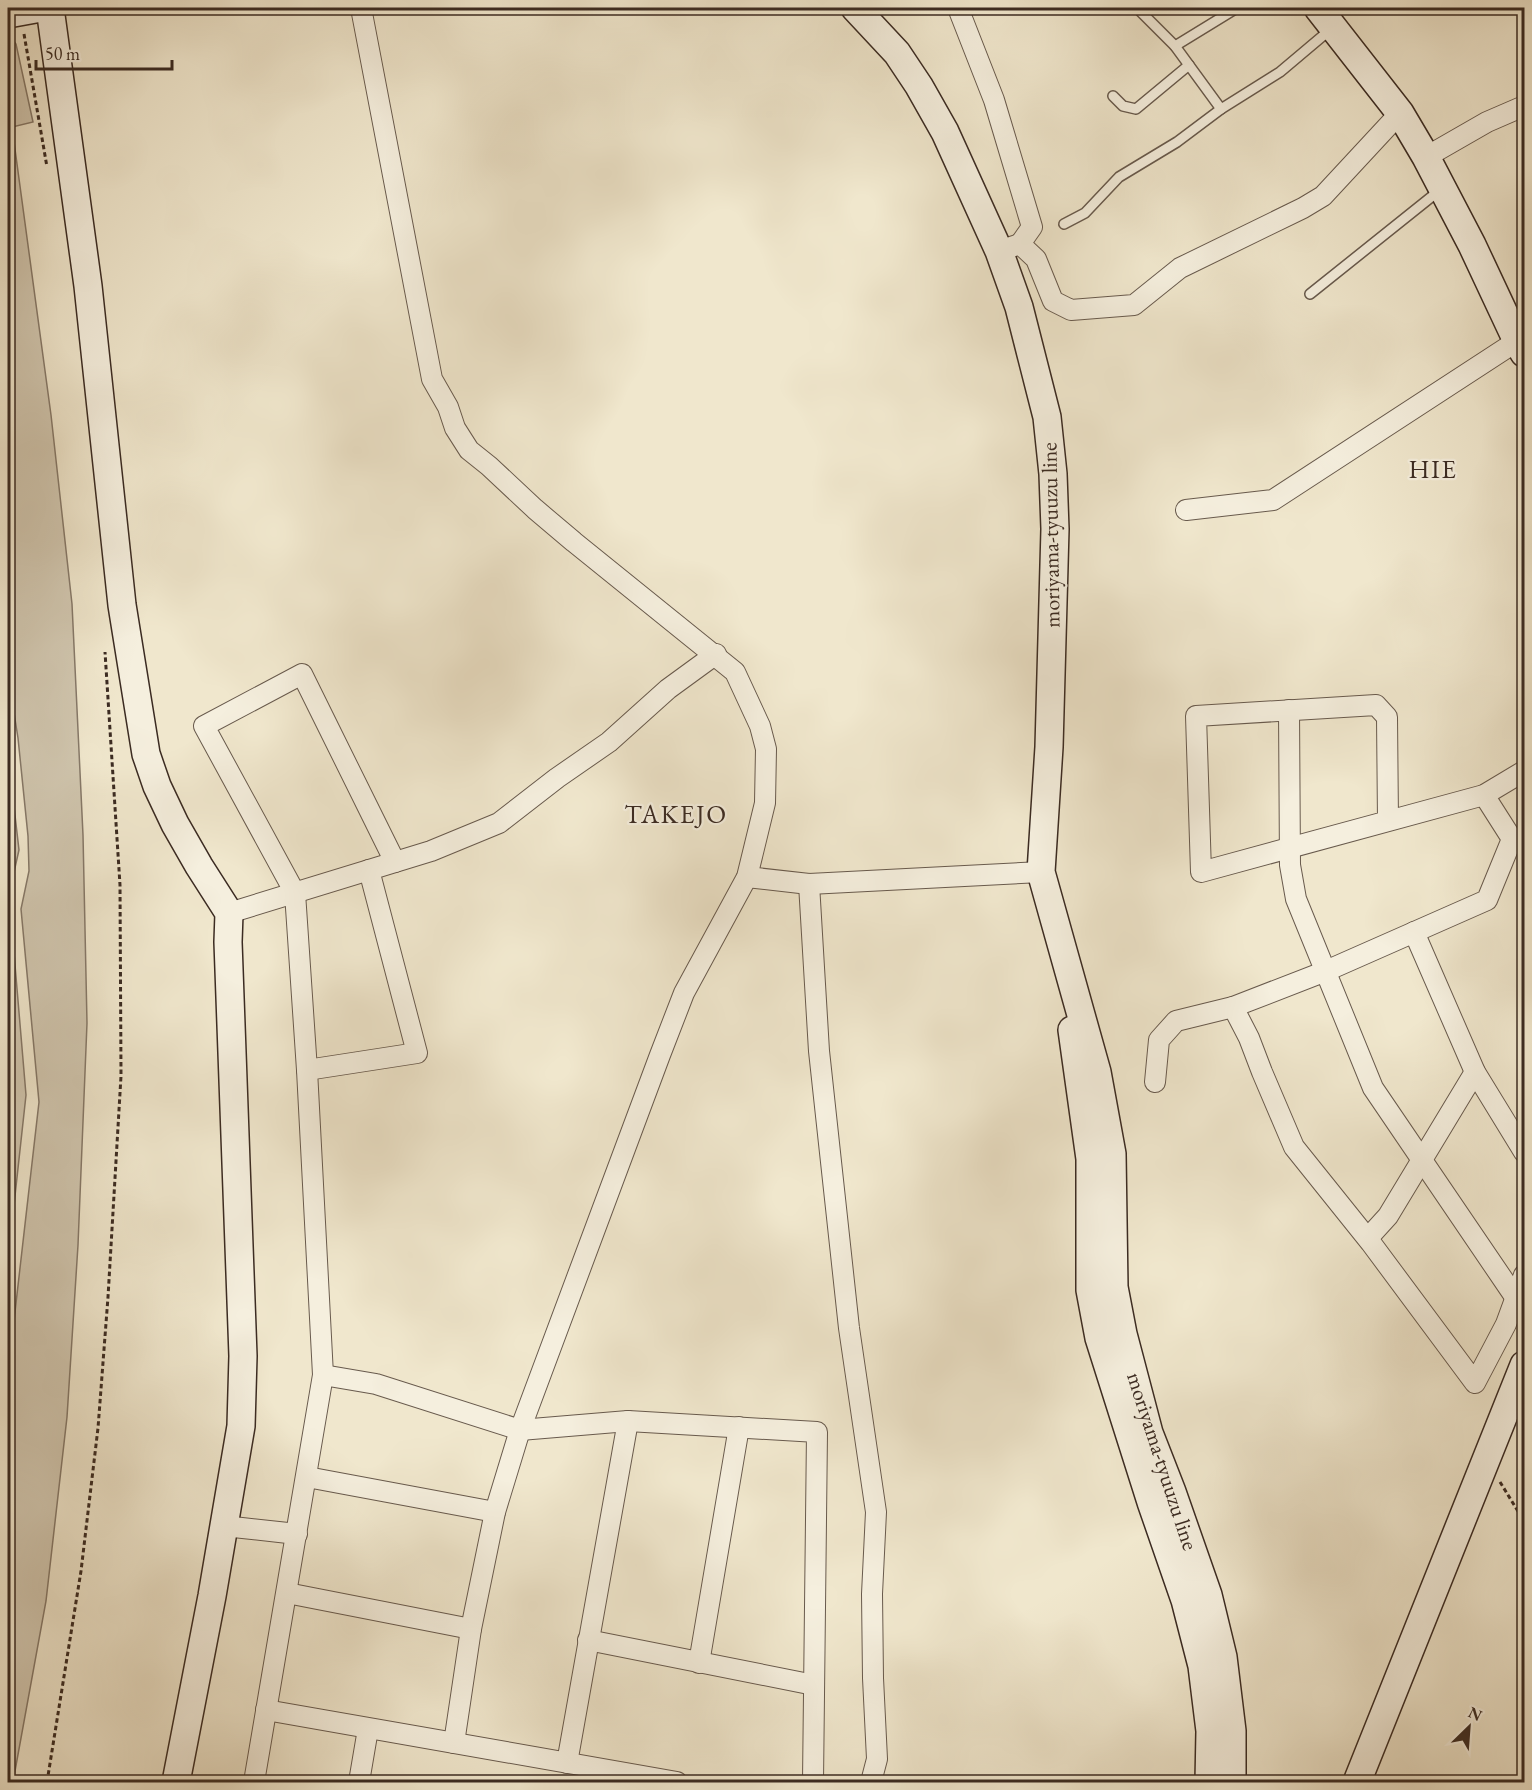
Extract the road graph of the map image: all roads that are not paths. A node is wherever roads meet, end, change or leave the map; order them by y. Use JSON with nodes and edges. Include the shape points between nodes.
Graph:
{"nodes":[{"id":1,"x":50,"y":8,"type":"edge"},
{"id":2,"x":361,"y":8,"type":"edge"},
{"id":3,"x":855,"y":8,"type":"edge"},
{"id":4,"x":958,"y":8,"type":"edge"},
{"id":5,"x":1237,"y":8,"type":"edge"},
{"id":6,"x":1140,"y":11,"type":"dead end"},
{"id":7,"x":1325,"y":18,"type":"edge"},
{"id":8,"x":1175,"y":46,"type":"junction"},
{"id":9,"x":1189,"y":65,"type":"junction"},
{"id":10,"x":1113,"y":96,"type":"dead end"},
{"id":11,"x":1524,"y":106,"type":"edge"},
{"id":12,"x":1221,"y":109,"type":"junction"},
{"id":13,"x":1400,"y":113,"type":"junction"},
{"id":14,"x":1426,"y":158,"type":"junction"},
{"id":15,"x":1442,"y":188,"type":"junction"},
{"id":16,"x":1064,"y":224,"type":"dead end"},
{"id":17,"x":1009,"y":248,"type":"junction"},
{"id":18,"x":1310,"y":294,"type":"dead end"},
{"id":19,"x":1521,"y":347,"type":"edge"},
{"id":20,"x":1186,"y":510,"type":"dead end"},
{"id":21,"x":716,"y":654,"type":"junction"},
{"id":22,"x":1289,"y":710,"type":"junction"},
{"id":23,"x":1524,"y":771,"type":"edge"},
{"id":24,"x":1484,"y":795,"type":"junction"},
{"id":25,"x":1388,"y":821,"type":"junction"},
{"id":26,"x":1290,"y":848,"type":"junction"},
{"id":27,"x":395,"y":862,"type":"junction"},
{"id":28,"x":369,"y":870,"type":"junction"},
{"id":29,"x":1041,"y":872,"type":"junction"},
{"id":30,"x":747,"y":877,"type":"junction"},
{"id":31,"x":809,"y":884,"type":"junction"},
{"id":32,"x":295,"y":893,"type":"junction"},
{"id":33,"x":229,"y":913,"type":"junction"},
{"id":34,"x":1414,"y":932,"type":"junction"},
{"id":35,"x":1065,"y":963,"type":"junction"},
{"id":36,"x":1326,"y":970,"type":"junction"},
{"id":37,"x":1233,"y":1007,"type":"junction"},
{"id":38,"x":307,"y":1070,"type":"junction"},
{"id":39,"x":1475,"y":1072,"type":"junction"},
{"id":40,"x":1155,"y":1082,"type":"dead end"},
{"id":41,"x":1524,"y":1152,"type":"edge"},
{"id":42,"x":1422,"y":1160,"type":"junction"},
{"id":43,"x":1368,"y":1238,"type":"junction"},
{"id":44,"x":1524,"y":1275,"type":"edge"},
{"id":45,"x":1520,"y":1301,"type":"edge"},
{"id":46,"x":1524,"y":1365,"type":"edge"},
{"id":47,"x":323,"y":1375,"type":"junction"},
{"id":48,"x":628,"y":1421,"type":"junction"},
{"id":49,"x":740,"y":1427,"type":"junction"},
{"id":50,"x":520,"y":1430,"type":"junction"},
{"id":51,"x":307,"y":1477,"type":"junction"},
{"id":52,"x":495,"y":1512,"type":"junction"},
{"id":53,"x":224,"y":1526,"type":"junction"},
{"id":54,"x":297,"y":1534,"type":"junction"},
{"id":55,"x":286,"y":1593,"type":"junction"},
{"id":56,"x":471,"y":1629,"type":"junction"},
{"id":57,"x":588,"y":1640,"type":"junction"},
{"id":58,"x":699,"y":1663,"type":"junction"},
{"id":59,"x":814,"y":1685,"type":"junction"},
{"id":60,"x":266,"y":1710,"type":"junction"},
{"id":61,"x":368,"y":1729,"type":"junction"},
{"id":62,"x":454,"y":1743,"type":"junction"},
{"id":63,"x":567,"y":1763,"type":"junction"},
{"id":64,"x":176,"y":1782,"type":"edge"},
{"id":65,"x":254,"y":1782,"type":"edge"},
{"id":66,"x":359,"y":1782,"type":"edge"},
{"id":67,"x":676,"y":1782,"type":"edge"},
{"id":68,"x":813,"y":1782,"type":"edge"},
{"id":69,"x":871,"y":1782,"type":"edge"},
{"id":70,"x":1209,"y":1782,"type":"edge"},
{"id":71,"x":1232,"y":1782,"type":"edge"},
{"id":72,"x":1357,"y":1782,"type":"edge"}],
"edges":[{"from":1,"to":33,"type":"main road","via":[[88,286],[122,605],[146,754],[176,824]]},
{"from":2,"to":21,"type":"street","via":[[432,379],[455,428],[469,450],[535,509]]},
{"from":3,"to":17,"type":"main road","name":"moriyama-tyuuzu line","via":[[897,53],[919,86]]},
{"from":4,"to":17,"type":"street","via":[[994,100],[1032,227]]},
{"from":5,"to":8,"type":"lane"},
{"from":6,"to":8,"type":"lane"},
{"from":7,"to":12,"type":"lane","via":[[1280,72]]},
{"from":7,"to":13,"type":"main road"},
{"from":8,"to":9,"type":"lane"},
{"from":9,"to":10,"type":"lane","via":[[1136,109],[1123,106]]},
{"from":9,"to":12,"type":"lane"},
{"from":11,"to":14,"type":"street","via":[[1487,122]]},
{"from":12,"to":16,"type":"lane","via":[[1177,142],[1119,177],[1085,213]]},
{"from":13,"to":14,"type":"main road"},
{"from":13,"to":17,"type":"street","via":[[1323,196],[1180,268],[1134,305],[1071,310],[1053,301],[1036,259]]},
{"from":14,"to":15,"type":"main road"},
{"from":15,"to":18,"type":"lane"},
{"from":15,"to":19,"type":"main road"},
{"from":17,"to":29,"type":"main road","name":"moriyama-tyuuzu line","via":[[1019,307],[1047,417],[1053,474],[1049,747]]},
{"from":19,"to":20,"type":"street","via":[[1273,500]]},
{"from":21,"to":27,"type":"street","via":[[668,689],[609,742],[499,823]]},
{"from":21,"to":30,"type":"street","via":[[735,672],[760,726],[766,749],[765,803]]},
{"from":22,"to":25,"type":"street","via":[[1377,705],[1387,717]]},
{"from":22,"to":26,"type":"street"},
{"from":22,"to":26,"type":"street","via":[[1196,716],[1201,872]]},
{"from":23,"to":24,"type":"street"},
{"from":24,"to":25,"type":"street"},
{"from":24,"to":34,"type":"street","via":[[1512,839],[1487,900]]},
{"from":25,"to":26,"type":"street"},
{"from":26,"to":36,"type":"street","via":[[1296,899]]},
{"from":27,"to":28,"type":"street"},
{"from":27,"to":32,"type":"street","via":[[302,674],[204,726]]},
{"from":28,"to":32,"type":"street"},
{"from":28,"to":38,"type":"street","via":[[417,1053]]},
{"from":29,"to":31,"type":"street"},
{"from":29,"to":35,"type":"main road","name":"moriyama-tyuuzu line"},
{"from":30,"to":31,"type":"street"},
{"from":30,"to":50,"type":"street","via":[[680,1004]]},
{"from":31,"to":69,"type":"street","via":[[819,1051],[849,1328],[876,1512],[872,1594],[877,1759]]},
{"from":32,"to":33,"type":"street"},
{"from":32,"to":38,"type":"street"},
{"from":33,"to":53,"type":"main road","via":[[243,1356],[241,1426]]},
{"from":34,"to":36,"type":"street"},
{"from":34,"to":39,"type":"street"},
{"from":35,"to":70,"type":"main road","name":"moriyama-tyuuzu line","via":[[1090,1159],[1090,1290],[1099,1338],[1185,1600],[1202,1666],[1210,1731]]},
{"from":35,"to":71,"type":"main road","name":"moriyama-tyuuzu line","via":[[1097,1072],[1112,1155],[1114,1287],[1123,1334],[1149,1433],[1208,1595],[1232,1731]]},
{"from":36,"to":37,"type":"street"},
{"from":36,"to":42,"type":"street","via":[[1372,1088]]},
{"from":37,"to":40,"type":"street","via":[[1176,1021],[1159,1040]]},
{"from":37,"to":43,"type":"street","via":[[1294,1147]]},
{"from":38,"to":47,"type":"street"},
{"from":39,"to":41,"type":"street"},
{"from":39,"to":42,"type":"street"},
{"from":42,"to":43,"type":"street","via":[[1388,1216]]},
{"from":42,"to":45,"type":"street"},
{"from":43,"to":45,"type":"street","via":[[1475,1383]]},
{"from":44,"to":45,"type":"street"},
{"from":46,"to":72,"type":"main road"},
{"from":47,"to":50,"type":"street","via":[[376,1384]]},
{"from":47,"to":51,"type":"street"},
{"from":48,"to":49,"type":"street"},
{"from":48,"to":50,"type":"street"},
{"from":48,"to":57,"type":"street"},
{"from":49,"to":58,"type":"street"},
{"from":49,"to":59,"type":"street","via":[[817,1432]]},
{"from":50,"to":52,"type":"street"},
{"from":51,"to":52,"type":"street"},
{"from":51,"to":54,"type":"street"},
{"from":52,"to":56,"type":"street"},
{"from":53,"to":54,"type":"street"},
{"from":53,"to":64,"type":"main road"},
{"from":54,"to":55,"type":"street"},
{"from":55,"to":56,"type":"street"},
{"from":55,"to":60,"type":"street"},
{"from":56,"to":62,"type":"street"},
{"from":57,"to":58,"type":"street"},
{"from":57,"to":63,"type":"street"},
{"from":58,"to":59,"type":"street"},
{"from":59,"to":68,"type":"street"},
{"from":60,"to":61,"type":"street"},
{"from":60,"to":65,"type":"street"},
{"from":61,"to":62,"type":"street"},
{"from":61,"to":66,"type":"street"},
{"from":62,"to":63,"type":"street"},
{"from":63,"to":67,"type":"street"}]}
